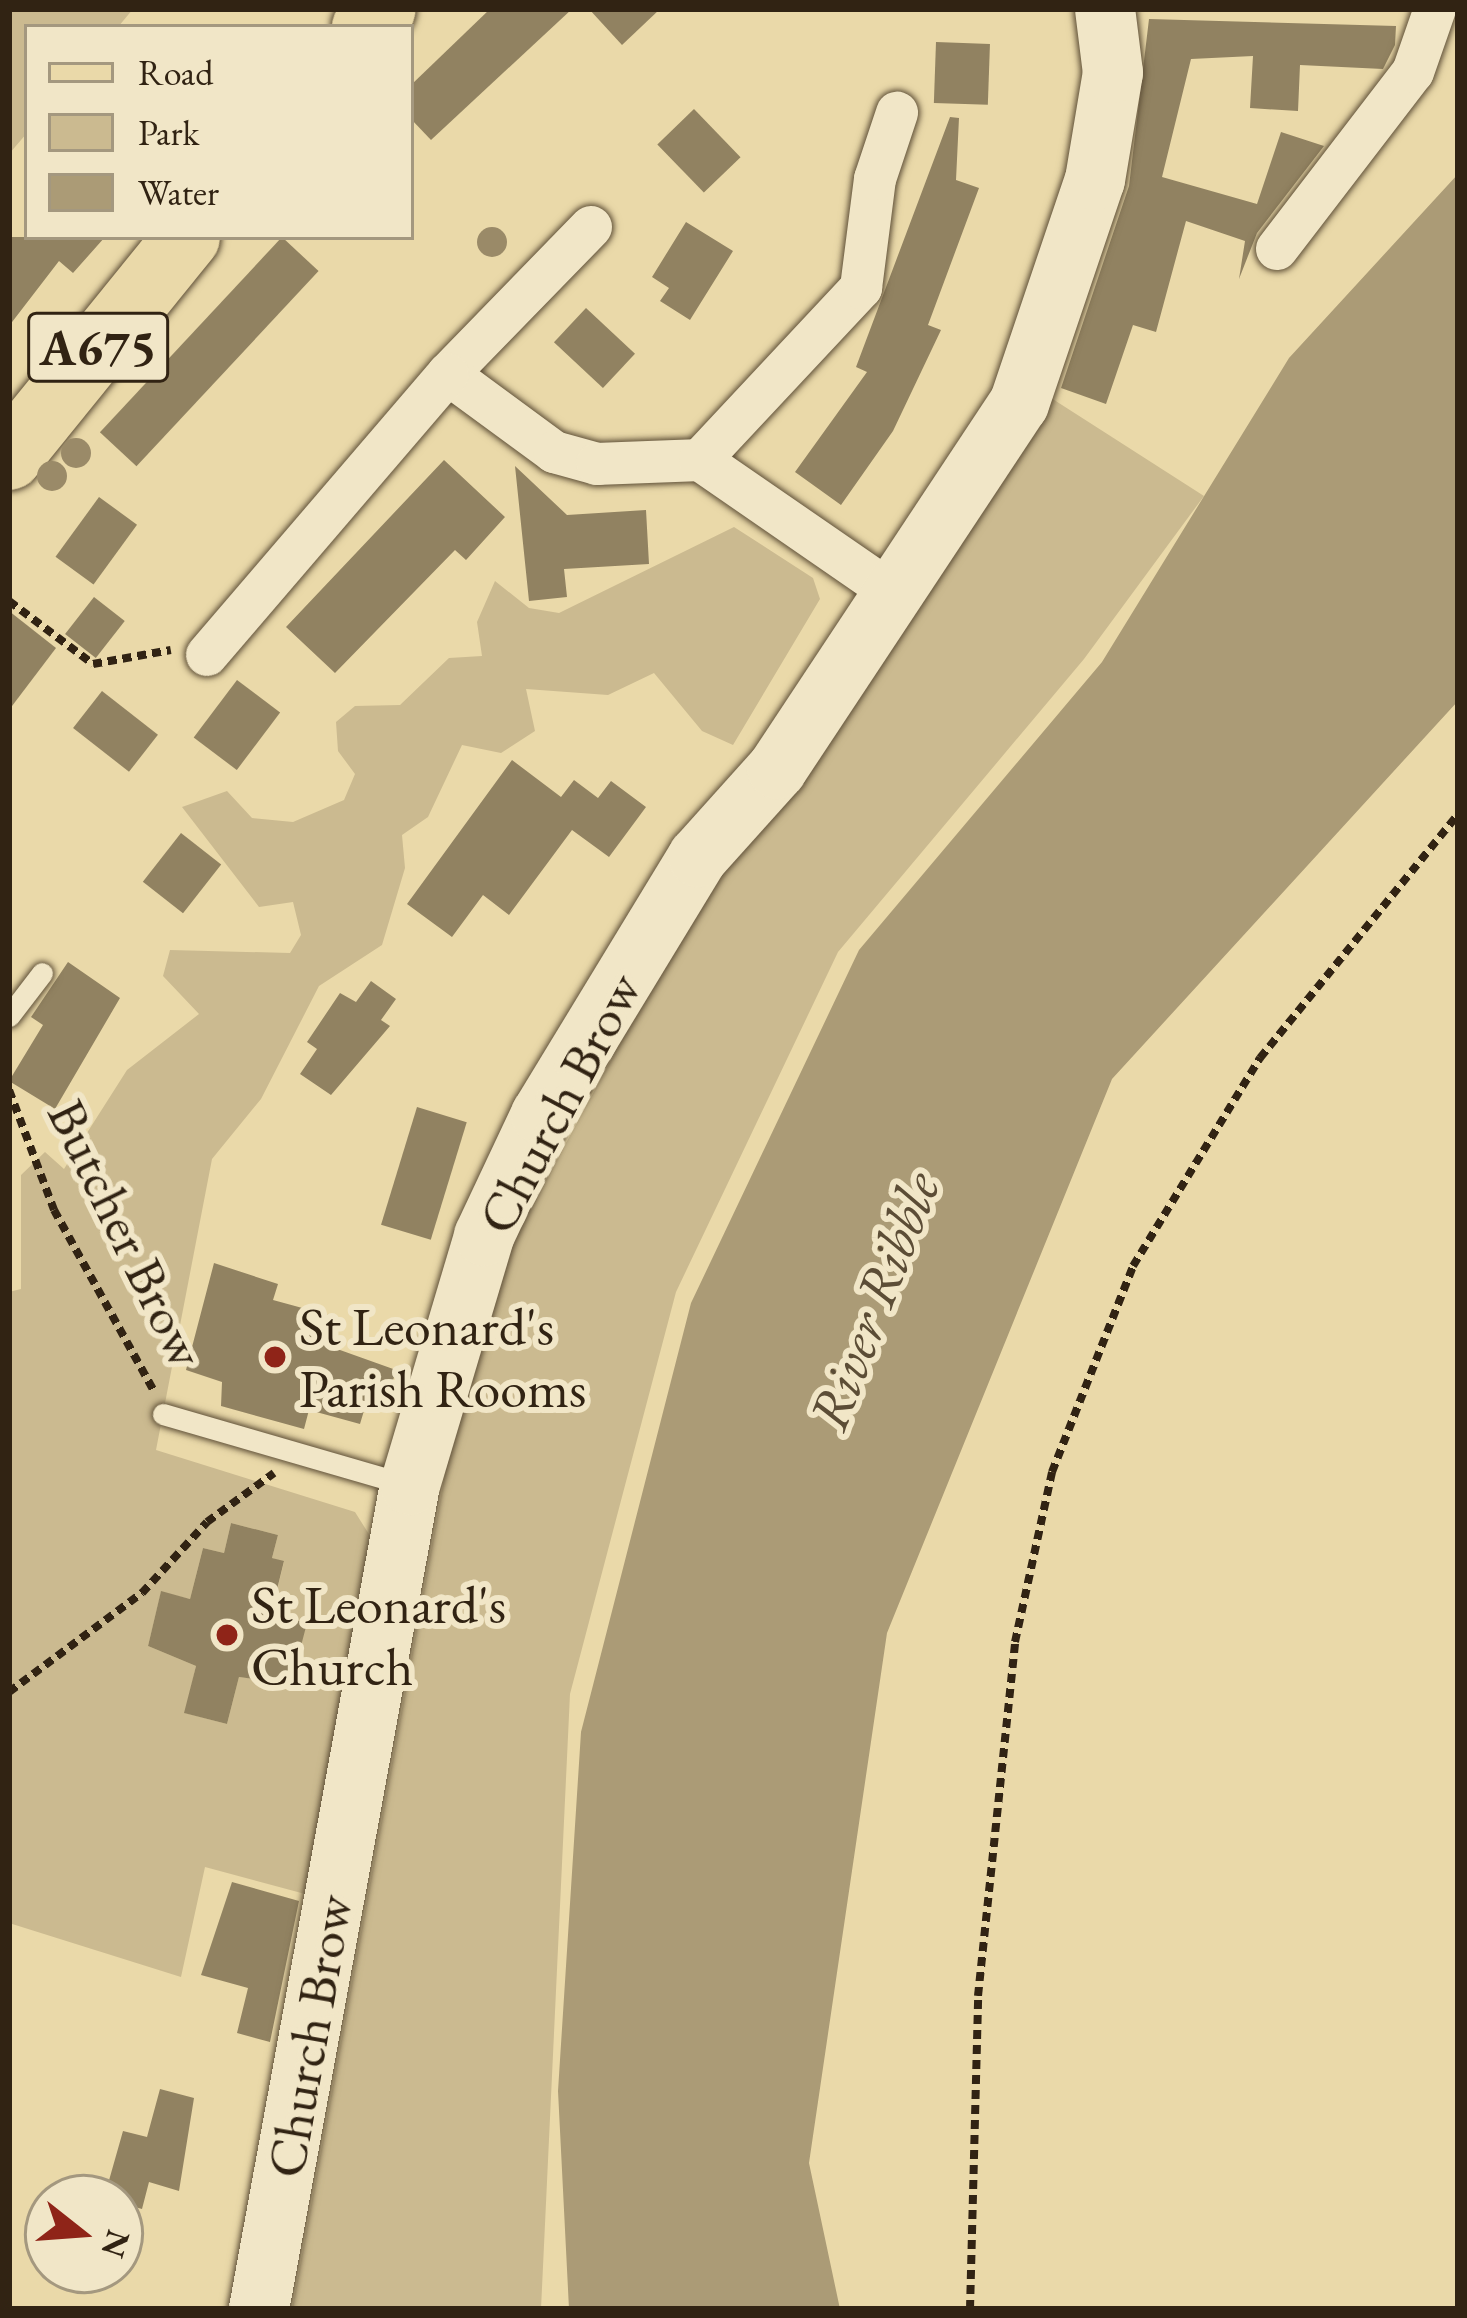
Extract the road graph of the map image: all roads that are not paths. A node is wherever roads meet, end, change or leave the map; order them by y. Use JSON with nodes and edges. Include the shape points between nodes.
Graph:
{"nodes":[{"id":1,"x":1105,"y":9,"type":"edge"},
{"id":2,"x":1435,"y":9,"type":"edge"},
{"id":3,"x":897,"y":113,"type":"dead end"},
{"id":4,"x":591,"y":227,"type":"dead end"},
{"id":5,"x":185,"y":240,"type":"edge"},
{"id":6,"x":1277,"y":249,"type":"dead end"},
{"id":7,"x":448,"y":374,"type":"junction"},
{"id":8,"x":9,"y":457,"type":"edge"},
{"id":9,"x":700,"y":460,"type":"junction"},
{"id":10,"x":896,"y":596,"type":"junction"},
{"id":11,"x":207,"y":655,"type":"road end"},
{"id":12,"x":42,"y":973,"type":"dead end"},
{"id":13,"x":9,"y":1016,"type":"edge"},
{"id":14,"x":163,"y":1414,"type":"road end"},
{"id":15,"x":410,"y":1485,"type":"junction"},
{"id":16,"x":259,"y":2309,"type":"edge"}],
"edges":[{"from":1,"to":10,"type":"main road","name":"Church Brow","via":[[1114,73],[1054,325],[1019,404]]},
{"from":2,"to":6,"type":"street","via":[[1413,72]]},
{"from":3,"to":9,"type":"street","via":[[874,179],[861,288]]},
{"from":4,"to":7,"type":"street"},
{"from":5,"to":8,"type":"main road","number":"A675"},
{"from":7,"to":9,"type":"street","via":[[554,452],[596,464]]},
{"from":7,"to":11,"type":"street"},
{"from":9,"to":10,"type":"street"},
{"from":10,"to":15,"type":"main road","name":"Church Brow","via":[[777,769],[698,857],[541,1115],[484,1236]]},
{"from":12,"to":13,"type":"lane"},
{"from":14,"to":15,"type":"lane"},
{"from":15,"to":16,"type":"main road","name":"Church Brow"}]}
